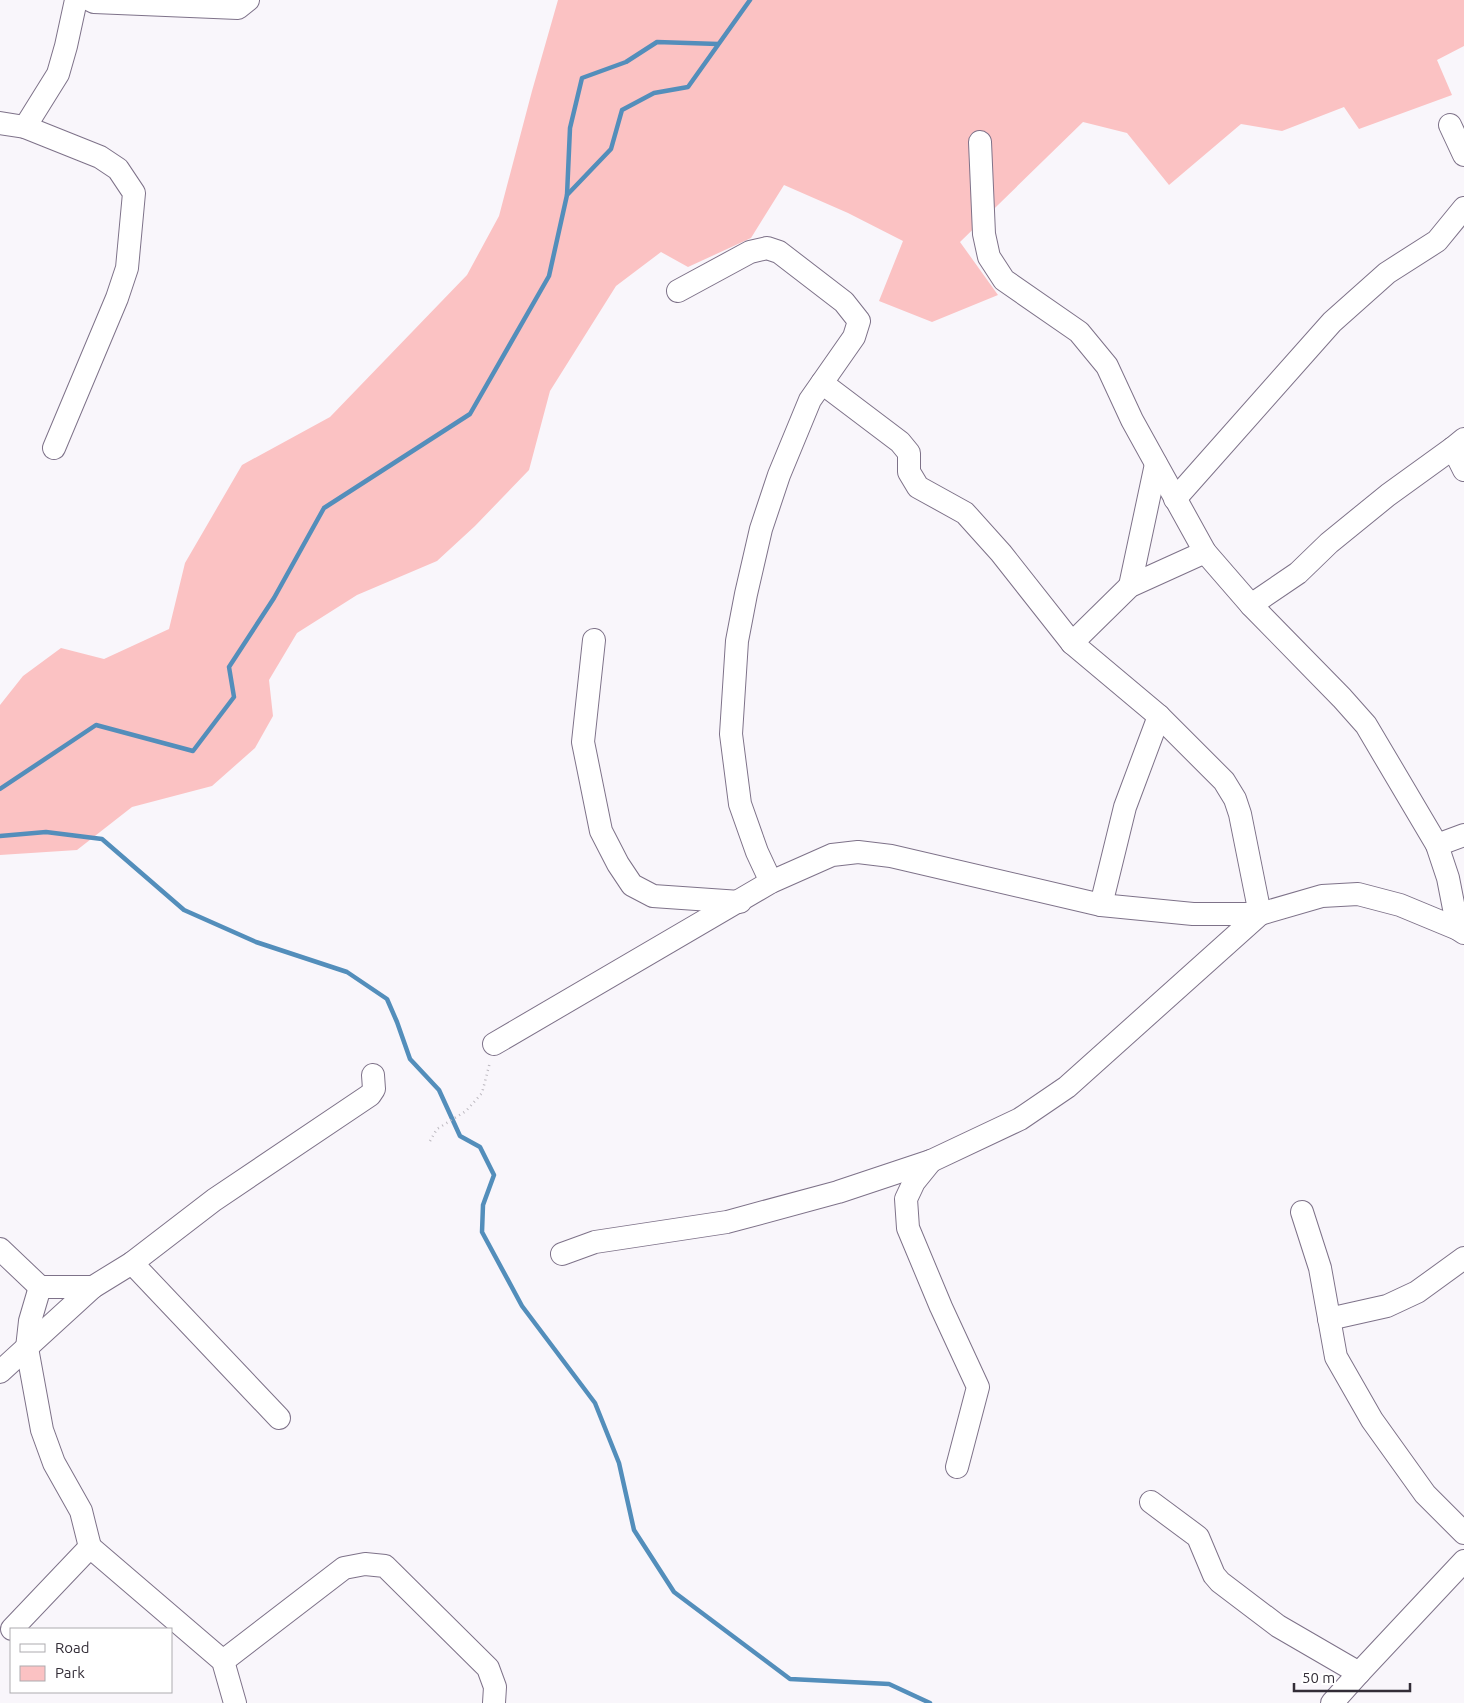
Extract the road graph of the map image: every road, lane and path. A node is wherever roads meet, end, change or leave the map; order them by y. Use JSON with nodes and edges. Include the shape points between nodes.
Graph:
{"nodes":[{"id":1,"x":76,"y":0,"type":"edge"},
{"id":2,"x":90,"y":0,"type":"edge"},
{"id":3,"x":248,"y":0,"type":"edge"},
{"id":4,"x":0,"y":123,"type":"edge"},
{"id":5,"x":1450,"y":125,"type":"dead end"},
{"id":6,"x":25,"y":127,"type":"junction"},
{"id":7,"x":980,"y":142,"type":"dead end"},
{"id":8,"x":1464,"y":155,"type":"edge"},
{"id":9,"x":1464,"y":208,"type":"edge"},
{"id":10,"x":678,"y":291,"type":"dead end"},
{"id":11,"x":822,"y":383,"type":"junction"},
{"id":12,"x":1459,"y":444,"type":"edge"},
{"id":13,"x":54,"y":448,"type":"dead end"},
{"id":14,"x":1156,"y":464,"type":"junction"},
{"id":15,"x":1464,"y":470,"type":"edge"},
{"id":16,"x":1175,"y":499,"type":"junction"},
{"id":17,"x":1205,"y":552,"type":"junction"},
{"id":18,"x":1130,"y":586,"type":"junction"},
{"id":19,"x":1251,"y":605,"type":"junction"},
{"id":20,"x":594,"y":640,"type":"dead end"},
{"id":21,"x":1072,"y":643,"type":"junction"},
{"id":22,"x":1159,"y":716,"type":"junction"},
{"id":23,"x":1464,"y":835,"type":"edge"},
{"id":24,"x":1436,"y":845,"type":"junction"},
{"id":25,"x":771,"y":882,"type":"junction"},
{"id":26,"x":740,"y":902,"type":"junction"},
{"id":27,"x":1101,"y":905,"type":"junction"},
{"id":28,"x":1260,"y":914,"type":"junction"},
{"id":29,"x":1461,"y":931,"type":"edge"},
{"id":30,"x":494,"y":1044,"type":"joint"},
{"id":31,"x":373,"y":1075,"type":"dead end"},
{"id":32,"x":430,"y":1141,"type":"dead end"},
{"id":33,"x":931,"y":1161,"type":"junction"},
{"id":34,"x":1302,"y":1212,"type":"dead end"},
{"id":35,"x":0,"y":1249,"type":"edge"},
{"id":36,"x":562,"y":1254,"type":"dead end"},
{"id":37,"x":1464,"y":1258,"type":"edge"},
{"id":38,"x":132,"y":1264,"type":"junction"},
{"id":39,"x":40,"y":1287,"type":"junction"},
{"id":40,"x":93,"y":1287,"type":"junction"},
{"id":41,"x":1329,"y":1319,"type":"junction"},
{"id":42,"x":27,"y":1348,"type":"junction"},
{"id":43,"x":0,"y":1372,"type":"edge"},
{"id":44,"x":279,"y":1418,"type":"dead end"},
{"id":45,"x":956,"y":1467,"type":"dead end"},
{"id":46,"x":1151,"y":1502,"type":"dead end"},
{"id":47,"x":1464,"y":1533,"type":"edge"},
{"id":48,"x":90,"y":1547,"type":"junction"},
{"id":49,"x":1464,"y":1561,"type":"edge"},
{"id":50,"x":14,"y":1628,"type":"edge"},
{"id":51,"x":10,"y":1632,"type":"edge"},
{"id":52,"x":0,"y":1643,"type":"edge"},
{"id":53,"x":223,"y":1661,"type":"junction"},
{"id":54,"x":1358,"y":1673,"type":"junction"},
{"id":55,"x":236,"y":1703,"type":"edge"},
{"id":56,"x":494,"y":1703,"type":"edge"},
{"id":57,"x":1332,"y":1703,"type":"edge"}],
"edges":[{"from":1,"to":6,"type":"street","via":[[58,74]]},
{"from":2,"to":3,"type":"street","via":[[238,8]]},
{"from":4,"to":6,"type":"street"},
{"from":5,"to":8,"type":"street"},
{"from":6,"to":13,"type":"street","via":[[100,157],[118,169],[134,193],[127,268]]},
{"from":7,"to":14,"type":"street","via":[[984,234],[989,258],[1004,280],[1079,332],[1107,366]]},
{"from":9,"to":16,"type":"street","via":[[1437,241],[1387,273],[1332,322]]},
{"from":10,"to":11,"type":"street","via":[[750,252],[767,248],[779,252],[844,302],[859,321],[854,337]]},
{"from":11,"to":21,"type":"street","via":[[900,442],[909,453],[909,472],[918,487],[965,513]]},
{"from":11,"to":25,"type":"street","via":[[810,400],[761,529],[737,641],[731,734],[740,804]]},
{"from":12,"to":15,"type":"street"},
{"from":12,"to":19,"type":"street","via":[[1388,495],[1336,537],[1298,574]]},
{"from":14,"to":16,"type":"street"},
{"from":14,"to":18,"type":"street"},
{"from":16,"to":17,"type":"street"},
{"from":17,"to":18,"type":"street"},
{"from":17,"to":19,"type":"street"},
{"from":18,"to":21,"type":"street"},
{"from":19,"to":24,"type":"street","via":[[1366,725]]},
{"from":20,"to":26,"type":"street","via":[[582,742],[601,831],[618,864],[632,885],[653,896]]},
{"from":21,"to":22,"type":"street"},
{"from":22,"to":27,"type":"street","via":[[1125,807]]},
{"from":22,"to":28,"type":"street","via":[[1224,780],[1235,799]]},
{"from":23,"to":24,"type":"street"},
{"from":24,"to":29,"type":"street"},
{"from":25,"to":26,"type":"street"},
{"from":25,"to":27,"type":"street","via":[[832,855],[858,852],[891,856]]},
{"from":26,"to":30,"type":"street"},
{"from":27,"to":28,"type":"street","via":[[1193,914]]},
{"from":28,"to":29,"type":"street","via":[[1322,896],[1358,894],[1400,905]]},
{"from":28,"to":33,"type":"street","via":[[1067,1087],[1020,1119]]},
{"from":30,"to":32,"type":"path","via":[[482,1093],[466,1111],[437,1129]]},
{"from":31,"to":38,"type":"street","via":[[374,1089],[370,1095],[214,1200]]},
{"from":33,"to":36,"type":"street","via":[[838,1192],[726,1222],[595,1242]]},
{"from":33,"to":45,"type":"street","via":[[914,1182],[906,1199],[908,1228],[978,1387]]},
{"from":34,"to":41,"type":"street","via":[[1320,1268]]},
{"from":35,"to":39,"type":"street"},
{"from":37,"to":41,"type":"street","via":[[1417,1292],[1387,1306]]},
{"from":38,"to":40,"type":"street"},
{"from":38,"to":44,"type":"street"},
{"from":39,"to":40,"type":"street"},
{"from":39,"to":42,"type":"street","via":[[30,1321]]},
{"from":40,"to":42,"type":"street"},
{"from":41,"to":47,"type":"street","via":[[1336,1358],[1372,1420],[1425,1494]]},
{"from":42,"to":43,"type":"street"},
{"from":42,"to":48,"type":"street","via":[[42,1430],[54,1463],[81,1510]]},
{"from":46,"to":54,"type":"street","via":[[1198,1537],[1220,1582],[1278,1626]]},
{"from":48,"to":50,"type":"street"},
{"from":48,"to":53,"type":"street"},
{"from":49,"to":54,"type":"street"},
{"from":51,"to":52,"type":"street"},
{"from":53,"to":55,"type":"street"},
{"from":53,"to":56,"type":"street","via":[[344,1568],[365,1564],[385,1566],[488,1668],[495,1687]]},
{"from":54,"to":57,"type":"street"}]}
